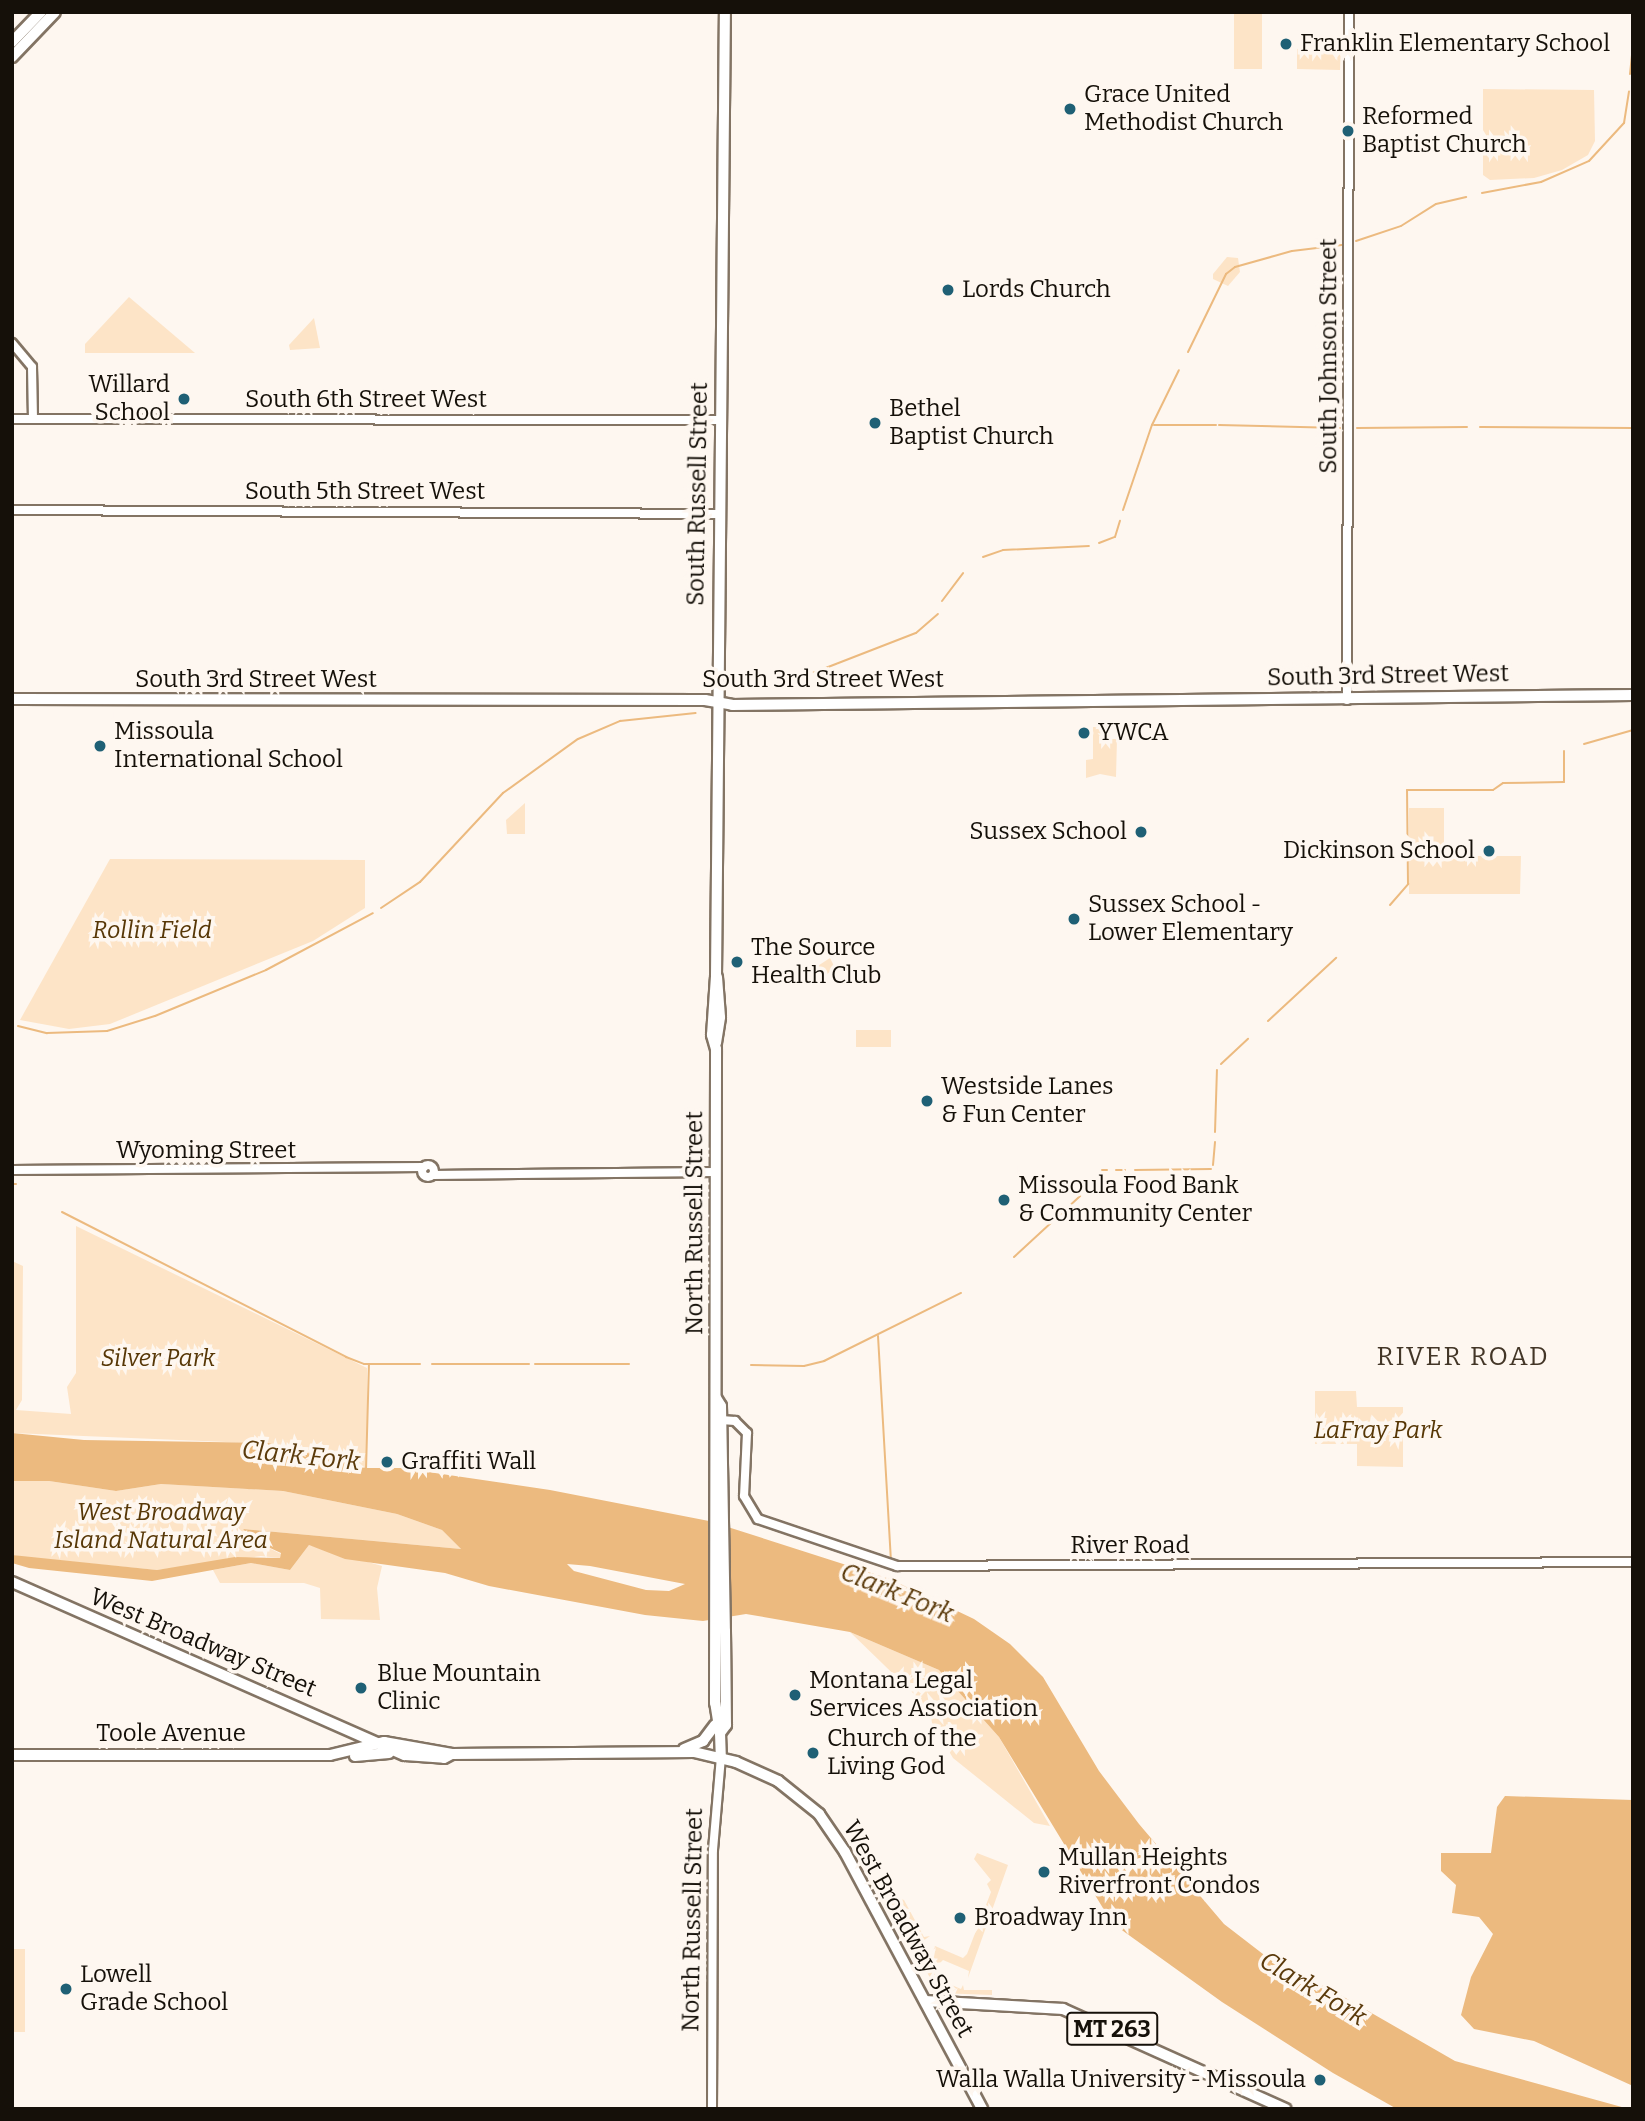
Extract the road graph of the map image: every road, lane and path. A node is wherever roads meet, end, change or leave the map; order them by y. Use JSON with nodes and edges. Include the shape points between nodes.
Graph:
{"nodes":[{"id":1,"x":41,"y":12,"type":"edge"},
{"id":2,"x":55,"y":12,"type":"edge"},
{"id":3,"x":725,"y":12,"type":"edge"},
{"id":4,"x":1349,"y":12,"type":"edge"},
{"id":5,"x":32,"y":29,"type":"junction"},
{"id":6,"x":12,"y":42,"type":"edge"},
{"id":7,"x":12,"y":57,"type":"edge"},
{"id":8,"x":12,"y":343,"type":"edge"},
{"id":9,"x":12,"y":419,"type":"edge"},
{"id":10,"x":33,"y":419,"type":"junction"},
{"id":11,"x":719,"y":420,"type":"junction"},
{"id":12,"x":12,"y":510,"type":"edge"},
{"id":13,"x":718,"y":514,"type":"junction"},
{"id":14,"x":1633,"y":695,"type":"edge"},
{"id":15,"x":12,"y":699,"type":"edge"},
{"id":16,"x":1347,"y":700,"type":"junction"},
{"id":17,"x":722,"y":702,"type":"junction"},
{"id":18,"x":716,"y":976,"type":"junction"},
{"id":19,"x":716,"y":1046,"type":"junction"},
{"id":20,"x":12,"y":1170,"type":"edge"},
{"id":21,"x":715,"y":1172,"type":"junction"},
{"id":22,"x":716,"y":1398,"type":"junction"},
{"id":23,"x":721,"y":1420,"type":"junction"},
{"id":24,"x":718,"y":1504,"type":"junction"},
{"id":25,"x":1633,"y":1562,"type":"edge"},
{"id":26,"x":12,"y":1582,"type":"edge"},
{"id":27,"x":718,"y":1729,"type":"junction"},
{"id":28,"x":377,"y":1743,"type":"junction"},
{"id":29,"x":677,"y":1751,"type":"junction"},
{"id":30,"x":452,"y":1754,"type":"junction"},
{"id":31,"x":12,"y":1755,"type":"edge"},
{"id":32,"x":330,"y":1755,"type":"junction"},
{"id":33,"x":405,"y":1755,"type":"junction"},
{"id":34,"x":720,"y":1757,"type":"junction"},
{"id":35,"x":926,"y":2001,"type":"junction"},
{"id":36,"x":712,"y":2109,"type":"edge"},
{"id":37,"x":982,"y":2109,"type":"edge"},
{"id":38,"x":1286,"y":2109,"type":"edge"}],
"edges":[{"from":1,"to":5,"type":"main road"},
{"from":2,"to":5,"type":"main road"},
{"from":3,"to":11,"type":"main road","name":"South Russell Street"},
{"from":4,"to":16,"type":"street","name":"South Johnson Street"},
{"from":5,"to":6,"type":"main road"},
{"from":5,"to":7,"type":"main road"},
{"from":8,"to":10,"type":"street","via":[[33,367]]},
{"from":9,"to":10,"type":"street","name":"South 6th Street West"},
{"from":10,"to":11,"type":"street","name":"South 6th Street West"},
{"from":11,"to":13,"type":"main road","name":"South Russell Street"},
{"from":12,"to":13,"type":"street","name":"South 5th Street West"},
{"from":13,"to":17,"type":"main road","name":"South Russell Street"},
{"from":14,"to":16,"type":"main road","name":"South 3rd Street West","via":[[1412,694]]},
{"from":15,"to":17,"type":"main road","name":"South 3rd Street West"},
{"from":16,"to":17,"type":"main road","name":"South 3rd Street West"},
{"from":17,"to":18,"type":"main road","name":"South Russell Street"},
{"from":18,"to":19,"type":"main road","name":"South Russell Street","via":[[720,1005]]},
{"from":18,"to":19,"type":"main road","name":"South Russell Street","via":[[712,1035]]},
{"from":19,"to":21,"type":"main road","name":"North Russell Street"},
{"from":20,"to":21,"type":"street","name":"Wyoming Street"},
{"from":21,"to":22,"type":"main road","name":"North Russell Street"},
{"from":22,"to":23,"type":"main road","name":"North Russell Street"},
{"from":22,"to":24,"type":"main road","name":"North Russell Street","via":[[712,1406]]},
{"from":23,"to":24,"type":"main road","name":"North Russell Street"},
{"from":23,"to":25,"type":"street","name":"River Road","via":[[735,1421],[747,1433],[744,1496],[758,1519],[897,1566]]},
{"from":24,"to":27,"type":"main road","name":"North Russell Street","via":[[726,1725]]},
{"from":26,"to":28,"type":"main road","name":"West Broadway Street"},
{"from":27,"to":29,"type":"main road"},
{"from":27,"to":34,"type":"main road","name":"North Russell Street"},
{"from":28,"to":30,"type":"main road","name":"West Broadway Street"},
{"from":28,"to":32,"type":"main road","name":"Toole Avenue"},
{"from":28,"to":33,"type":"main road","name":"West Broadway Street"},
{"from":29,"to":30,"type":"main road","name":"West Broadway Street"},
{"from":29,"to":34,"type":"main road","name":"West Broadway Street"},
{"from":30,"to":33,"type":"main road","name":"West Broadway Street","via":[[433,1759]]},
{"from":31,"to":32,"type":"main road","name":"Toole Avenue"},
{"from":32,"to":33,"type":"main road","name":"Toole Avenue"},
{"from":34,"to":35,"type":"main road","name":"West Broadway Street","via":[[778,1781],[819,1814],[845,1852]]},
{"from":34,"to":36,"type":"street","name":"North Russell Street","via":[[713,1850]]},
{"from":35,"to":37,"type":"main road","name":"West Broadway Street"},
{"from":35,"to":38,"type":"main road","number":"MT 263","via":[[1063,2009]]}]}
